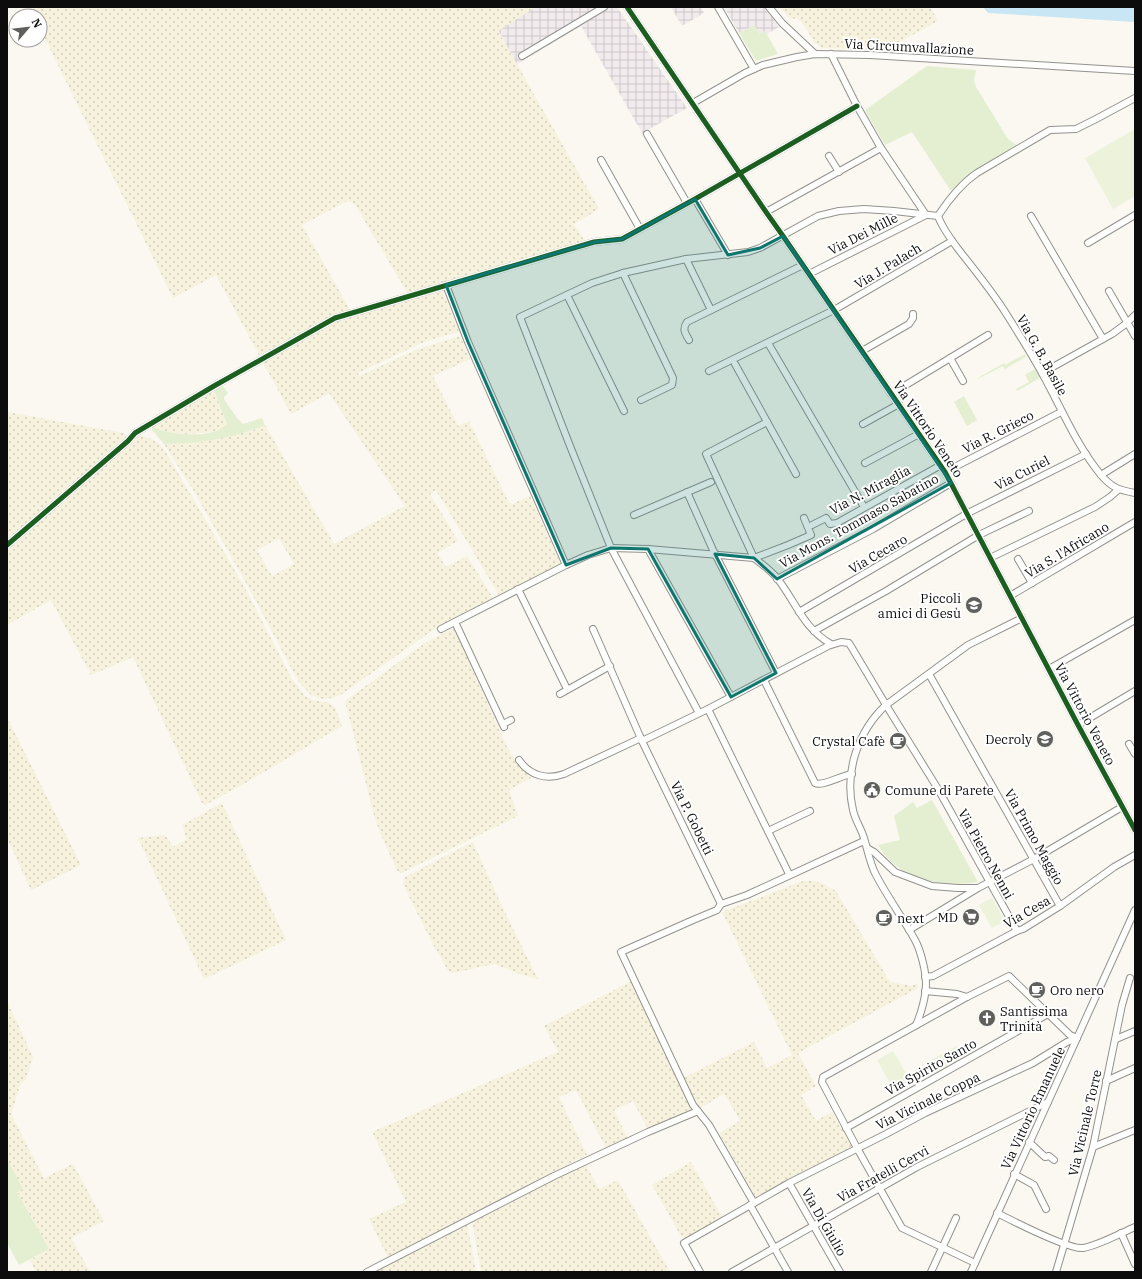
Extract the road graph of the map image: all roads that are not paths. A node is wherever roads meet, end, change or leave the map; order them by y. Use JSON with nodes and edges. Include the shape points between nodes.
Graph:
{"nodes":[{"id":1,"x":604,"y":7,"type":"edge"},
{"id":2,"x":627,"y":7,"type":"edge"},
{"id":3,"x":718,"y":7,"type":"edge"},
{"id":4,"x":769,"y":7,"type":"edge"},
{"id":5,"x":815,"y":54,"type":"junction"},
{"id":6,"x":831,"y":54,"type":"junction"},
{"id":7,"x":522,"y":56,"type":"dead end"},
{"id":8,"x":754,"y":69,"type":"junction"},
{"id":9,"x":1135,"y":71,"type":"edge"},
{"id":10,"x":1135,"y":98,"type":"edge"},
{"id":11,"x":692,"y":103,"type":"junction"},
{"id":12,"x":857,"y":106,"type":"junction"},
{"id":13,"x":647,"y":134,"type":"dead end"},
{"id":14,"x":881,"y":148,"type":"junction"},
{"id":15,"x":829,"y":156,"type":"dead end"},
{"id":16,"x":601,"y":160,"type":"dead end"},
{"id":17,"x":839,"y":172,"type":"junction"},
{"id":18,"x":740,"y":174,"type":"junction"},
{"id":19,"x":695,"y":199,"type":"junction"},
{"id":20,"x":687,"y":203,"type":"junction"},
{"id":21,"x":766,"y":212,"type":"junction"},
{"id":22,"x":926,"y":214,"type":"junction"},
{"id":23,"x":1135,"y":215,"type":"edge"},
{"id":24,"x":938,"y":216,"type":"junction"},
{"id":25,"x":1031,"y":216,"type":"dead end"},
{"id":26,"x":640,"y":229,"type":"junction"},
{"id":27,"x":783,"y":236,"type":"junction"},
{"id":28,"x":952,"y":240,"type":"junction"},
{"id":29,"x":1088,"y":243,"type":"dead end"},
{"id":30,"x":728,"y":255,"type":"junction"},
{"id":31,"x":686,"y":259,"type":"junction"},
{"id":32,"x":803,"y":265,"type":"junction"},
{"id":33,"x":623,"y":273,"type":"junction"},
{"id":34,"x":809,"y":274,"type":"junction"},
{"id":35,"x":446,"y":285,"type":"junction"},
{"id":36,"x":1109,"y":291,"type":"dead end"},
{"id":37,"x":567,"y":295,"type":"junction"},
{"id":38,"x":711,"y":310,"type":"junction"},
{"id":39,"x":834,"y":310,"type":"junction"},
{"id":40,"x":913,"y":314,"type":"dead end"},
{"id":41,"x":1135,"y":315,"type":"edge"},
{"id":42,"x":1127,"y":323,"type":"junction"},
{"id":43,"x":988,"y":335,"type":"dead end"},
{"id":44,"x":1135,"y":336,"type":"edge"},
{"id":45,"x":1103,"y":339,"type":"junction"},
{"id":46,"x":689,"y":340,"type":"dead end"},
{"id":47,"x":768,"y":343,"type":"junction"},
{"id":48,"x":862,"y":351,"type":"junction"},
{"id":49,"x":950,"y":358,"type":"junction"},
{"id":50,"x":734,"y":364,"type":"dead end"},
{"id":51,"x":709,"y":371,"type":"dead end"},
{"id":52,"x":1042,"y":373,"type":"junction"},
{"id":53,"x":963,"y":381,"type":"dead end"},
{"id":54,"x":891,"y":394,"type":"junction"},
{"id":55,"x":641,"y":400,"type":"dead end"},
{"id":56,"x":899,"y":404,"type":"junction"},
{"id":57,"x":624,"y":411,"type":"dead end"},
{"id":58,"x":1062,"y":412,"type":"junction"},
{"id":59,"x":767,"y":422,"type":"junction"},
{"id":60,"x":863,"y":424,"type":"dead end"},
{"id":61,"x":919,"y":434,"type":"junction"},
{"id":62,"x":1086,"y":454,"type":"junction"},
{"id":63,"x":1135,"y":454,"type":"edge"},
{"id":64,"x":865,"y":463,"type":"dead end"},
{"id":65,"x":941,"y":466,"type":"junction"},
{"id":66,"x":945,"y":472,"type":"junction"},
{"id":67,"x":796,"y":474,"type":"dead end"},
{"id":68,"x":1101,"y":475,"type":"junction"},
{"id":69,"x":711,"y":482,"type":"dead end"},
{"id":70,"x":951,"y":483,"type":"junction"},
{"id":71,"x":1118,"y":490,"type":"junction"},
{"id":72,"x":687,"y":492,"type":"junction"},
{"id":73,"x":1135,"y":493,"type":"edge"},
{"id":74,"x":864,"y":507,"type":"junction"},
{"id":75,"x":1029,"y":510,"type":"dead end"},
{"id":76,"x":968,"y":513,"type":"junction"},
{"id":77,"x":634,"y":515,"type":"dead end"},
{"id":78,"x":804,"y":518,"type":"dead end"},
{"id":79,"x":1135,"y":522,"type":"edge"},
{"id":80,"x":812,"y":525,"type":"dead end"},
{"id":81,"x":979,"y":535,"type":"junction"},
{"id":82,"x":7,"y":545,"type":"edge"},
{"id":83,"x":612,"y":548,"type":"junction"},
{"id":84,"x":648,"y":549,"type":"junction"},
{"id":85,"x":715,"y":554,"type":"junction"},
{"id":86,"x":992,"y":557,"type":"junction"},
{"id":87,"x":754,"y":558,"type":"junction"},
{"id":88,"x":1018,"y":559,"type":"dead end"},
{"id":89,"x":566,"y":565,"type":"junction"},
{"id":90,"x":777,"y":579,"type":"junction"},
{"id":91,"x":1032,"y":583,"type":"junction"},
{"id":92,"x":518,"y":589,"type":"junction"},
{"id":93,"x":1010,"y":596,"type":"junction"},
{"id":94,"x":799,"y":612,"type":"junction"},
{"id":95,"x":1022,"y":618,"type":"junction"},
{"id":96,"x":1135,"y":620,"type":"edge"},
{"id":97,"x":454,"y":622,"type":"junction"},
{"id":98,"x":441,"y":629,"type":"dead end"},
{"id":99,"x":593,"y":629,"type":"dead end"},
{"id":100,"x":814,"y":631,"type":"junction"},
{"id":101,"x":832,"y":644,"type":"junction"},
{"id":102,"x":610,"y":666,"type":"junction"},
{"id":103,"x":1049,"y":669,"type":"junction"},
{"id":104,"x":776,"y":673,"type":"junction"},
{"id":105,"x":929,"y":674,"type":"junction"},
{"id":106,"x":764,"y":680,"type":"junction"},
{"id":107,"x":568,"y":689,"type":"junction"},
{"id":108,"x":1135,"y":691,"type":"edge"},
{"id":109,"x":560,"y":694,"type":"dead end"},
{"id":110,"x":731,"y":697,"type":"junction"},
{"id":111,"x":886,"y":705,"type":"junction"},
{"id":112,"x":708,"y":709,"type":"junction"},
{"id":113,"x":699,"y":713,"type":"junction"},
{"id":114,"x":512,"y":720,"type":"dead end"},
{"id":115,"x":1078,"y":725,"type":"junction"},
{"id":116,"x":642,"y":739,"type":"junction"},
{"id":117,"x":1130,"y":744,"type":"dead end"},
{"id":118,"x":1135,"y":754,"type":"edge"},
{"id":119,"x":519,"y":760,"type":"dead end"},
{"id":120,"x":852,"y":774,"type":"junction"},
{"id":121,"x":1122,"y":807,"type":"junction"},
{"id":122,"x":810,"y":811,"type":"dead end"},
{"id":123,"x":1135,"y":830,"type":"edge"},
{"id":124,"x":768,"y":831,"type":"junction"},
{"id":125,"x":864,"y":841,"type":"junction"},
{"id":126,"x":866,"y":848,"type":"junction"},
{"id":127,"x":1135,"y":855,"type":"edge"},
{"id":128,"x":1034,"y":859,"type":"junction"},
{"id":129,"x":789,"y":874,"type":"junction"},
{"id":130,"x":989,"y":883,"type":"junction"},
{"id":131,"x":978,"y":888,"type":"junction"},
{"id":132,"x":721,"y":904,"type":"junction"},
{"id":133,"x":1060,"y":906,"type":"junction"},
{"id":134,"x":1135,"y":910,"type":"edge"},
{"id":135,"x":909,"y":930,"type":"junction"},
{"id":136,"x":1017,"y":931,"type":"junction"},
{"id":137,"x":925,"y":977,"type":"junction"},
{"id":138,"x":1131,"y":981,"type":"edge"},
{"id":139,"x":925,"y":991,"type":"junction"},
{"id":140,"x":967,"y":997,"type":"junction"},
{"id":141,"x":1048,"y":1014,"type":"junction"},
{"id":142,"x":916,"y":1025,"type":"junction"},
{"id":143,"x":1135,"y":1031,"type":"edge"},
{"id":144,"x":1077,"y":1038,"type":"junction"},
{"id":145,"x":1116,"y":1039,"type":"junction"},
{"id":146,"x":1135,"y":1068,"type":"edge"},
{"id":147,"x":1106,"y":1081,"type":"junction"},
{"id":148,"x":1048,"y":1102,"type":"junction"},
{"id":149,"x":698,"y":1111,"type":"junction"},
{"id":150,"x":846,"y":1128,"type":"junction"},
{"id":151,"x":1135,"y":1130,"type":"edge"},
{"id":152,"x":1029,"y":1142,"type":"junction"},
{"id":153,"x":1093,"y":1147,"type":"junction"},
{"id":154,"x":857,"y":1148,"type":"junction"},
{"id":155,"x":1054,"y":1160,"type":"dead end"},
{"id":156,"x":1014,"y":1174,"type":"junction"},
{"id":157,"x":789,"y":1183,"type":"junction"},
{"id":158,"x":879,"y":1187,"type":"junction"},
{"id":159,"x":752,"y":1204,"type":"junction"},
{"id":160,"x":1046,"y":1209,"type":"dead end"},
{"id":161,"x":997,"y":1213,"type":"junction"},
{"id":162,"x":956,"y":1218,"type":"dead end"},
{"id":163,"x":813,"y":1225,"type":"junction"},
{"id":164,"x":1135,"y":1227,"type":"edge"},
{"id":165,"x":1121,"y":1233,"type":"junction"},
{"id":166,"x":1064,"y":1244,"type":"junction"},
{"id":167,"x":774,"y":1247,"type":"junction"},
{"id":168,"x":943,"y":1247,"type":"junction"},
{"id":169,"x":975,"y":1262,"type":"junction"},
{"id":170,"x":1135,"y":1264,"type":"edge"},
{"id":171,"x":367,"y":1272,"type":"edge"},
{"id":172,"x":700,"y":1272,"type":"edge"},
{"id":173,"x":732,"y":1272,"type":"edge"},
{"id":174,"x":788,"y":1272,"type":"edge"},
{"id":175,"x":840,"y":1272,"type":"edge"},
{"id":176,"x":931,"y":1272,"type":"edge"},
{"id":177,"x":971,"y":1272,"type":"edge"},
{"id":178,"x":1056,"y":1272,"type":"edge"}],
"edges":[{"from":1,"to":7,"type":"street"},
{"from":2,"to":11,"type":"street","name":"Via Vittorio Veneto"},
{"from":3,"to":8,"type":"street"},
{"from":4,"to":5,"type":"street","via":[[782,24]]},
{"from":5,"to":6,"type":"street","name":"Via Circumvallazione"},
{"from":5,"to":8,"type":"street","name":"Via Circumvallazione","via":[[782,60]]},
{"from":6,"to":9,"type":"street","name":"Via Circumvallazione"},
{"from":6,"to":12,"type":"street"},
{"from":8,"to":11,"type":"street","name":"Via Circumvallazione"},
{"from":10,"to":24,"type":"street","via":[[1076,129],[1050,130],[978,173],[966,181]]},
{"from":11,"to":18,"type":"street","name":"Via Vittorio Veneto"},
{"from":12,"to":14,"type":"street"},
{"from":12,"to":18,"type":"street"},
{"from":13,"to":20,"type":"street"},
{"from":14,"to":17,"type":"street"},
{"from":14,"to":22,"type":"street"},
{"from":15,"to":17,"type":"street"},
{"from":16,"to":26,"type":"street"},
{"from":17,"to":21,"type":"street"},
{"from":18,"to":19,"type":"street"},
{"from":18,"to":21,"type":"street","name":"Via Vittorio Veneto"},
{"from":19,"to":20,"type":"street"},
{"from":19,"to":30,"type":"street"},
{"from":20,"to":26,"type":"street"},
{"from":21,"to":27,"type":"street","name":"Via Vittorio Veneto"},
{"from":22,"to":24,"type":"street"},
{"from":22,"to":27,"type":"street","via":[[894,210],[839,211],[818,216]]},
{"from":22,"to":34,"type":"street","name":"Via Dei Mille"},
{"from":23,"to":29,"type":"street"},
{"from":24,"to":28,"type":"street","name":"Via G. B. Basile"},
{"from":25,"to":45,"type":"street"},
{"from":26,"to":35,"type":"street","via":[[622,239],[594,242]]},
{"from":27,"to":30,"type":"street","via":[[760,248]]},
{"from":27,"to":32,"type":"street","name":"Via Vittorio Veneto"},
{"from":28,"to":39,"type":"street","name":"Via J. Palach"},
{"from":28,"to":52,"type":"street","name":"Via G. B. Basile","via":[[1002,308]]},
{"from":30,"to":31,"type":"street"},
{"from":31,"to":33,"type":"street"},
{"from":31,"to":38,"type":"street"},
{"from":32,"to":34,"type":"street","name":"Via Vittorio Veneto"},
{"from":32,"to":38,"type":"street"},
{"from":33,"to":37,"type":"street","via":[[592,283]]},
{"from":33,"to":55,"type":"street","via":[[673,378],[672,385]]},
{"from":34,"to":39,"type":"street","name":"Via Vittorio Veneto"},
{"from":35,"to":82,"type":"street","via":[[335,318],[214,386],[135,433],[128,442]]},
{"from":35,"to":89,"type":"street","via":[[468,342]]},
{"from":36,"to":42,"type":"street"},
{"from":37,"to":57,"type":"street"},
{"from":37,"to":83,"type":"street","via":[[520,317]]},
{"from":38,"to":46,"type":"street","via":[[684,326]]},
{"from":39,"to":47,"type":"street","name":"Via J. Palach"},
{"from":39,"to":48,"type":"street","name":"Via Vittorio Veneto"},
{"from":40,"to":48,"type":"street","via":[[909,324]]},
{"from":41,"to":42,"type":"street"},
{"from":42,"to":44,"type":"street"},
{"from":42,"to":45,"type":"street"},
{"from":43,"to":49,"type":"street"},
{"from":45,"to":52,"type":"street"},
{"from":47,"to":51,"type":"street","name":"Via J. Palach"},
{"from":47,"to":74,"type":"street"},
{"from":48,"to":54,"type":"street","name":"Via Vittorio Veneto"},
{"from":49,"to":53,"type":"street"},
{"from":49,"to":54,"type":"street"},
{"from":50,"to":59,"type":"street"},
{"from":52,"to":58,"type":"street","name":"Via G. B. Basile"},
{"from":54,"to":56,"type":"street","name":"Via Vittorio Veneto"},
{"from":56,"to":60,"type":"street"},
{"from":56,"to":61,"type":"street","name":"Via Vittorio Veneto"},
{"from":58,"to":62,"type":"street","name":"Via G. B. Basile"},
{"from":58,"to":66,"type":"street","name":"Via R. Grieco"},
{"from":59,"to":67,"type":"street"},
{"from":59,"to":87,"type":"street","via":[[706,454]]},
{"from":61,"to":64,"type":"street"},
{"from":61,"to":65,"type":"street","name":"Via Vittorio Veneto"},
{"from":62,"to":68,"type":"street","name":"Via G. B. Basile"},
{"from":62,"to":76,"type":"street","name":"Via Curiel"},
{"from":63,"to":68,"type":"street"},
{"from":65,"to":66,"type":"street","name":"Via Vittorio Veneto"},
{"from":65,"to":74,"type":"street","name":"Via N. Miraglia"},
{"from":66,"to":70,"type":"street","name":"Via Vittorio Veneto"},
{"from":68,"to":71,"type":"street","name":"Via G. B. Basile"},
{"from":69,"to":72,"type":"street"},
{"from":70,"to":76,"type":"street","name":"Via Vittorio Veneto"},
{"from":70,"to":90,"type":"street","name":"Via Mons. Tommaso Sabatino","via":[[873,529]]},
{"from":71,"to":73,"type":"street"},
{"from":71,"to":86,"type":"street","via":[[1095,507]]},
{"from":72,"to":77,"type":"street"},
{"from":72,"to":85,"type":"street"},
{"from":74,"to":80,"type":"street","name":"Via N. Miraglia","via":[[837,523],[830,524],[826,518]]},
{"from":75,"to":81,"type":"street"},
{"from":76,"to":81,"type":"street","name":"Via Vittorio Veneto"},
{"from":76,"to":94,"type":"street","name":"Via Cecaro"},
{"from":78,"to":87,"type":"street","via":[[811,535]]},
{"from":79,"to":91,"type":"street","name":"Via S. l'Africano"},
{"from":81,"to":86,"type":"street","name":"Via Vittorio Veneto"},
{"from":81,"to":100,"type":"street"},
{"from":83,"to":84,"type":"street"},
{"from":83,"to":89,"type":"street"},
{"from":83,"to":113,"type":"street"},
{"from":84,"to":85,"type":"street"},
{"from":84,"to":110,"type":"street"},
{"from":85,"to":87,"type":"street"},
{"from":85,"to":104,"type":"street"},
{"from":86,"to":93,"type":"street","name":"Via Vittorio Veneto"},
{"from":87,"to":90,"type":"street"},
{"from":88,"to":91,"type":"street"},
{"from":89,"to":92,"type":"street"},
{"from":90,"to":94,"type":"street"},
{"from":91,"to":93,"type":"street","name":"Via S. l'Africano"},
{"from":92,"to":97,"type":"street"},
{"from":92,"to":107,"type":"street"},
{"from":93,"to":95,"type":"street","name":"Via Vittorio Veneto"},
{"from":94,"to":100,"type":"street"},
{"from":95,"to":103,"type":"street","name":"Via Vittorio Veneto"},
{"from":95,"to":105,"type":"street","via":[[968,645]]},
{"from":96,"to":103,"type":"street"},
{"from":97,"to":98,"type":"street"},
{"from":97,"to":114,"type":"street","via":[[503,726]]},
{"from":99,"to":102,"type":"street","name":"Via P. Gobetti"},
{"from":100,"to":101,"type":"street"},
{"from":101,"to":104,"type":"street"},
{"from":101,"to":111,"type":"street","name":"Via Pietro Nenni","via":[[850,643]]},
{"from":102,"to":107,"type":"street"},
{"from":102,"to":116,"type":"street","name":"Via P. Gobetti"},
{"from":103,"to":115,"type":"street","name":"Via Vittorio Veneto"},
{"from":104,"to":106,"type":"street"},
{"from":105,"to":111,"type":"street"},
{"from":105,"to":128,"type":"street","name":"Via Primo Maggio"},
{"from":106,"to":110,"type":"street"},
{"from":106,"to":120,"type":"street","via":[[815,783],[818,785]]},
{"from":107,"to":109,"type":"street"},
{"from":108,"to":115,"type":"street"},
{"from":110,"to":112,"type":"street"},
{"from":111,"to":120,"type":"street","via":[[876,714],[862,738],[854,756]]},
{"from":111,"to":130,"type":"street","name":"Via Pietro Nenni","via":[[938,789]]},
{"from":112,"to":113,"type":"street"},
{"from":112,"to":124,"type":"street"},
{"from":113,"to":116,"type":"street"},
{"from":115,"to":121,"type":"street","name":"Via Vittorio Veneto"},
{"from":116,"to":119,"type":"street","via":[[553,777],[535,774]]},
{"from":116,"to":132,"type":"street","name":"Via P. Gobetti"},
{"from":117,"to":118,"type":"street"},
{"from":120,"to":125,"type":"street","via":[[852,806]]},
{"from":121,"to":123,"type":"street","name":"Via Vittorio Veneto"},
{"from":121,"to":128,"type":"street"},
{"from":122,"to":124,"type":"street"},
{"from":124,"to":129,"type":"street"},
{"from":125,"to":126,"type":"street"},
{"from":125,"to":129,"type":"street"},
{"from":126,"to":131,"type":"street","via":[[874,852],[895,872],[932,886]]},
{"from":126,"to":135,"type":"street","via":[[875,874]]},
{"from":127,"to":133,"type":"street","name":"Via Cesa"},
{"from":128,"to":130,"type":"street"},
{"from":128,"to":133,"type":"street","name":"Via Primo Maggio"},
{"from":129,"to":132,"type":"street","via":[[747,895]]},
{"from":130,"to":131,"type":"street"},
{"from":130,"to":136,"type":"street","name":"Via Pietro Nenni"},
{"from":131,"to":135,"type":"street"},
{"from":132,"to":149,"type":"street","via":[[717,910],[621,952]]},
{"from":133,"to":136,"type":"street","name":"Via Cesa"},
{"from":134,"to":144,"type":"street","name":"Via Vittorio Emanuele"},
{"from":135,"to":137,"type":"street","via":[[918,949]]},
{"from":136,"to":137,"type":"street","name":"Via Cesa","via":[[933,976]]},
{"from":137,"to":139,"type":"street"},
{"from":138,"to":145,"type":"street","name":"Via Vicinale Torre","via":[[1122,1005]]},
{"from":139,"to":140,"type":"street"},
{"from":139,"to":142,"type":"street"},
{"from":140,"to":141,"type":"street","via":[[1009,976]]},
{"from":140,"to":142,"type":"street"},
{"from":141,"to":144,"type":"street"},
{"from":141,"to":150,"type":"street","name":"Via Spirito Santo"},
{"from":142,"to":150,"type":"street","via":[[823,1077],[822,1082]]},
{"from":143,"to":145,"type":"street"},
{"from":144,"to":148,"type":"street","name":"Via Vittorio Emanuele"},
{"from":144,"to":154,"type":"street","name":"Via Vicinale Coppa","via":[[1033,1063],[958,1097]]},
{"from":145,"to":147,"type":"street","name":"Via Vicinale Torre"},
{"from":146,"to":147,"type":"street"},
{"from":147,"to":153,"type":"street","name":"Via Vicinale Torre"},
{"from":148,"to":152,"type":"street","name":"Via Vittorio Emanuele"},
{"from":148,"to":158,"type":"street","name":"Via Fratelli Cervi"},
{"from":149,"to":159,"type":"street","via":[[709,1125]]},
{"from":149,"to":171,"type":"street","via":[[548,1178]]},
{"from":150,"to":154,"type":"street"},
{"from":151,"to":153,"type":"street"},
{"from":152,"to":155,"type":"street","via":[[1045,1157],[1049,1156]]},
{"from":152,"to":156,"type":"street","name":"Via Vittorio Emanuele"},
{"from":153,"to":166,"type":"street","name":"Via Vicinale Torre"},
{"from":154,"to":157,"type":"street","name":"Via Vicinale Coppa"},
{"from":154,"to":158,"type":"street"},
{"from":156,"to":160,"type":"street","via":[[1034,1185]]},
{"from":156,"to":161,"type":"street","name":"Via Vittorio Emanuele"},
{"from":157,"to":159,"type":"street","name":"Via Vicinale Coppa"},
{"from":157,"to":163,"type":"street","name":"Via Di Giulio"},
{"from":158,"to":163,"type":"street","name":"Via Fratelli Cervi"},
{"from":158,"to":168,"type":"street","via":[[902,1228]]},
{"from":159,"to":167,"type":"street"},
{"from":159,"to":172,"type":"street","name":"Via Vicinale Coppa","via":[[684,1243]]},
{"from":161,"to":166,"type":"street"},
{"from":161,"to":169,"type":"street","name":"Via Vittorio Emanuele"},
{"from":162,"to":168,"type":"street"},
{"from":163,"to":167,"type":"street","name":"Via Fratelli Cervi"},
{"from":163,"to":175,"type":"street","name":"Via Di Giulio"},
{"from":164,"to":165,"type":"street"},
{"from":165,"to":166,"type":"street","via":[[1084,1248]]},
{"from":165,"to":170,"type":"street"},
{"from":166,"to":178,"type":"street","name":"Via Vicinale Torre"},
{"from":167,"to":173,"type":"street","name":"Via Fratelli Cervi"},
{"from":167,"to":174,"type":"street"},
{"from":168,"to":169,"type":"street"},
{"from":168,"to":176,"type":"street"},
{"from":169,"to":177,"type":"street","name":"Via Vittorio Emanuele"}]}
